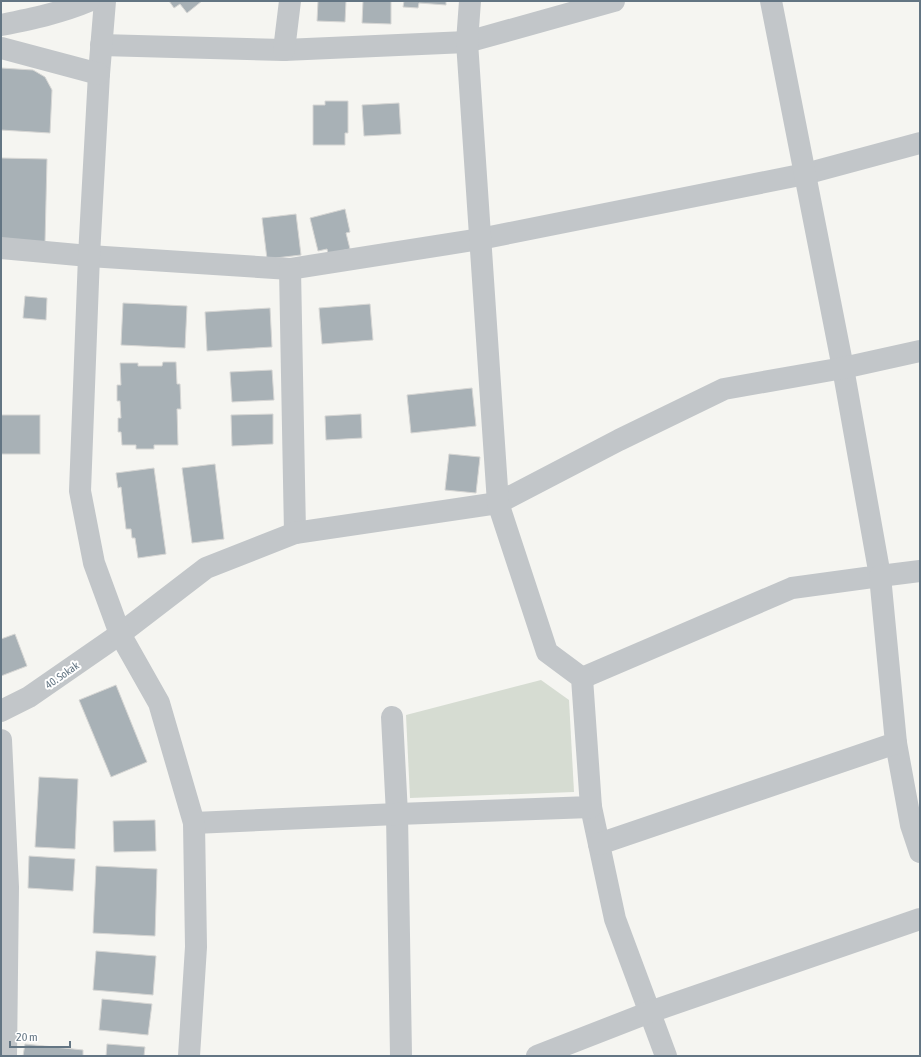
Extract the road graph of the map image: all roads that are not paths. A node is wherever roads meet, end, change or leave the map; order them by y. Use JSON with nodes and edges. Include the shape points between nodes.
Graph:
{"nodes":[{"id":1,"x":89,"y":1,"type":"edge"},
{"id":2,"x":105,"y":1,"type":"edge"},
{"id":3,"x":290,"y":1,"type":"edge"},
{"id":4,"x":470,"y":1,"type":"edge"},
{"id":5,"x":614,"y":1,"type":"edge"},
{"id":6,"x":771,"y":1,"type":"edge"},
{"id":7,"x":1,"y":25,"type":"edge"},
{"id":8,"x":467,"y":42,"type":"junction"},
{"id":9,"x":101,"y":45,"type":"junction"},
{"id":10,"x":1,"y":48,"type":"edge"},
{"id":11,"x":284,"y":50,"type":"junction"},
{"id":12,"x":99,"y":74,"type":"junction"},
{"id":13,"x":920,"y":143,"type":"edge"},
{"id":14,"x":805,"y":174,"type":"junction"},
{"id":15,"x":480,"y":240,"type":"junction"},
{"id":16,"x":1,"y":248,"type":"edge"},
{"id":17,"x":89,"y":256,"type":"junction"},
{"id":18,"x":290,"y":269,"type":"junction"},
{"id":19,"x":920,"y":351,"type":"edge"},
{"id":20,"x":843,"y":368,"type":"junction"},
{"id":21,"x":498,"y":503,"type":"junction"},
{"id":22,"x":295,"y":533,"type":"junction"},
{"id":23,"x":920,"y":571,"type":"edge"},
{"id":24,"x":880,"y":576,"type":"junction"},
{"id":25,"x":120,"y":634,"type":"junction"},
{"id":26,"x":582,"y":678,"type":"junction"},
{"id":27,"x":1,"y":710,"type":"edge"},
{"id":28,"x":392,"y":717,"type":"dead end"},
{"id":29,"x":1,"y":740,"type":"edge"},
{"id":30,"x":896,"y":743,"type":"junction"},
{"id":31,"x":591,"y":807,"type":"junction"},
{"id":32,"x":397,"y":814,"type":"junction"},
{"id":33,"x":194,"y":823,"type":"junction"},
{"id":34,"x":599,"y":844,"type":"junction"},
{"id":35,"x":920,"y":852,"type":"edge"},
{"id":36,"x":920,"y":919,"type":"edge"},
{"id":37,"x":650,"y":1012,"type":"junction"},
{"id":38,"x":6,"y":1056,"type":"edge"},
{"id":39,"x":189,"y":1056,"type":"edge"},
{"id":40,"x":401,"y":1056,"type":"edge"},
{"id":41,"x":537,"y":1056,"type":"edge"},
{"id":42,"x":666,"y":1056,"type":"edge"}],
"edges":[{"from":1,"to":7,"type":"street","via":[[73,8]]},
{"from":2,"to":9,"type":"street"},
{"from":3,"to":11,"type":"street"},
{"from":4,"to":8,"type":"street"},
{"from":5,"to":8,"type":"street"},
{"from":6,"to":14,"type":"street"},
{"from":8,"to":11,"type":"street"},
{"from":8,"to":15,"type":"street"},
{"from":9,"to":11,"type":"street"},
{"from":9,"to":12,"type":"street"},
{"from":10,"to":12,"type":"street"},
{"from":12,"to":17,"type":"street"},
{"from":13,"to":14,"type":"street"},
{"from":14,"to":15,"type":"street"},
{"from":14,"to":20,"type":"street"},
{"from":15,"to":18,"type":"street"},
{"from":15,"to":21,"type":"street"},
{"from":16,"to":17,"type":"street"},
{"from":17,"to":18,"type":"street"},
{"from":17,"to":25,"type":"street","via":[[80,490],[94,563]]},
{"from":18,"to":22,"type":"street"},
{"from":19,"to":20,"type":"street","name":"40. Sokak"},
{"from":20,"to":21,"type":"street","name":"40. Sokak","via":[[724,389]]},
{"from":20,"to":24,"type":"street"},
{"from":21,"to":22,"type":"street","name":"40. Sokak"},
{"from":21,"to":26,"type":"street","via":[[547,652]]},
{"from":22,"to":25,"type":"street","name":"40. Sokak","via":[[206,568]]},
{"from":23,"to":24,"type":"street"},
{"from":24,"to":26,"type":"street","via":[[792,588]]},
{"from":24,"to":30,"type":"street"},
{"from":25,"to":27,"type":"street","name":"40. Sokak","via":[[29,697]]},
{"from":25,"to":33,"type":"street","via":[[159,703]]},
{"from":26,"to":31,"type":"street"},
{"from":28,"to":32,"type":"street"},
{"from":29,"to":38,"type":"street","via":[[8,887]]},
{"from":30,"to":34,"type":"street"},
{"from":30,"to":35,"type":"street","via":[[911,825]]},
{"from":31,"to":32,"type":"street"},
{"from":31,"to":34,"type":"street"},
{"from":32,"to":33,"type":"street"},
{"from":32,"to":40,"type":"street"},
{"from":33,"to":39,"type":"street","via":[[196,947]]},
{"from":34,"to":37,"type":"street","via":[[615,919]]},
{"from":36,"to":37,"type":"street"},
{"from":37,"to":41,"type":"street"},
{"from":37,"to":42,"type":"street"}]}
